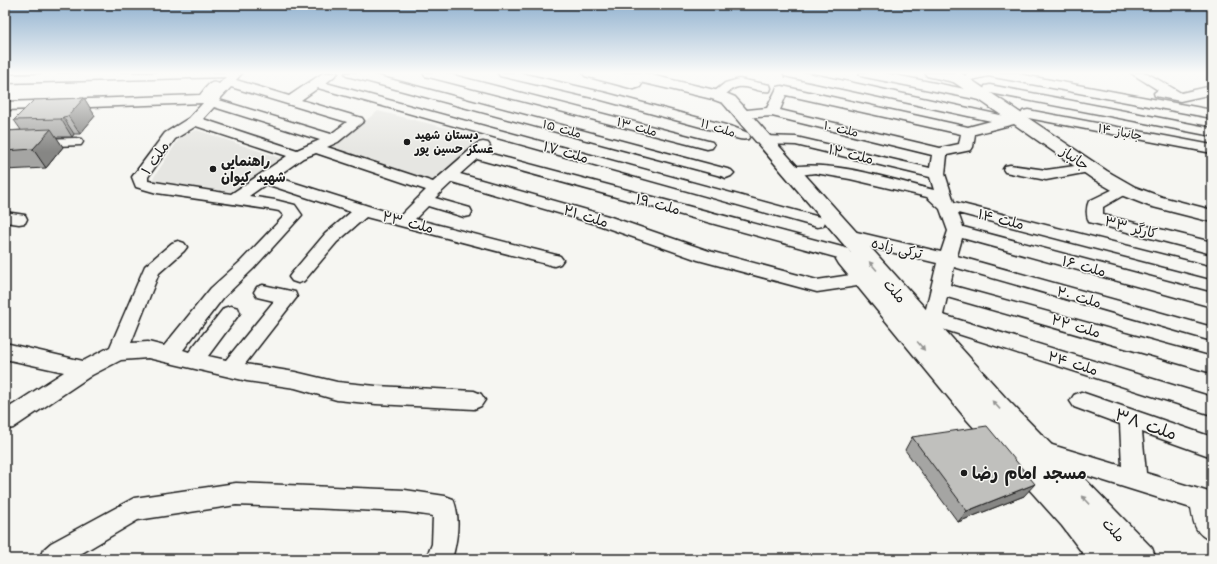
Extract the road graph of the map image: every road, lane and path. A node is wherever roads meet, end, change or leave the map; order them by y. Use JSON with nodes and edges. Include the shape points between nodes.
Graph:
{"nodes":[{"id":1,"x":204,"y":99,"type":"edge"},
{"id":2,"x":214,"y":99,"type":"edge"},
{"id":3,"x":287,"y":99,"type":"edge"},
{"id":4,"x":385,"y":99,"type":"edge"},
{"id":5,"x":445,"y":99,"type":"edge"},
{"id":6,"x":451,"y":99,"type":"edge"},
{"id":7,"x":531,"y":99,"type":"edge"},
{"id":8,"x":598,"y":99,"type":"edge"},
{"id":9,"x":613,"y":99,"type":"edge"},
{"id":10,"x":694,"y":99,"type":"edge"},
{"id":11,"x":727,"y":99,"type":"edge"},
{"id":12,"x":778,"y":99,"type":"edge"},
{"id":13,"x":824,"y":99,"type":"edge"},
{"id":14,"x":908,"y":99,"type":"edge"},
{"id":15,"x":998,"y":99,"type":"edge"},
{"id":16,"x":1066,"y":99,"type":"edge"},
{"id":17,"x":1113,"y":99,"type":"edge"},
{"id":18,"x":1184,"y":99,"type":"edge"},
{"id":19,"x":291,"y":101,"type":"joint"},
{"id":20,"x":212,"y":102,"type":"junction"},
{"id":21,"x":5,"y":104,"type":"edge"},
{"id":22,"x":929,"y":104,"type":"junction"},
{"id":23,"x":772,"y":112,"type":"junction"},
{"id":24,"x":584,"y":113,"type":"junction"},
{"id":25,"x":428,"y":114,"type":"junction"},
{"id":26,"x":1212,"y":114,"type":"edge"},
{"id":27,"x":1019,"y":118,"type":"junction"},
{"id":28,"x":194,"y":121,"type":"junction"},
{"id":29,"x":926,"y":122,"type":"junction"},
{"id":30,"x":568,"y":130,"type":"junction"},
{"id":31,"x":752,"y":131,"type":"junction"},
{"id":32,"x":968,"y":131,"type":"junction"},
{"id":33,"x":1212,"y":132,"type":"edge"},
{"id":34,"x":498,"y":133,"type":"junction"},
{"id":35,"x":333,"y":138,"type":"junction"},
{"id":36,"x":76,"y":142,"type":"dead end"},
{"id":37,"x":5,"y":144,"type":"edge"},
{"id":38,"x":706,"y":145,"type":"junction"},
{"id":39,"x":920,"y":147,"type":"junction"},
{"id":40,"x":315,"y":148,"type":"junction"},
{"id":41,"x":551,"y":148,"type":"junction"},
{"id":42,"x":1212,"y":149,"type":"edge"},
{"id":43,"x":940,"y":152,"type":"junction"},
{"id":44,"x":474,"y":154,"type":"junction"},
{"id":45,"x":298,"y":155,"type":"junction"},
{"id":46,"x":667,"y":157,"type":"junction"},
{"id":47,"x":1010,"y":169,"type":"dead end"},
{"id":48,"x":792,"y":171,"type":"junction"},
{"id":49,"x":1101,"y":171,"type":"junction"},
{"id":50,"x":640,"y":173,"type":"junction"},
{"id":51,"x":726,"y":173,"type":"dead end"},
{"id":52,"x":937,"y":174,"type":"junction"},
{"id":53,"x":449,"y":176,"type":"junction"},
{"id":54,"x":264,"y":178,"type":"junction"},
{"id":55,"x":1124,"y":189,"type":"junction"},
{"id":56,"x":430,"y":194,"type":"junction"},
{"id":57,"x":234,"y":199,"type":"junction"},
{"id":58,"x":946,"y":205,"type":"junction"},
{"id":59,"x":612,"y":207,"type":"junction"},
{"id":60,"x":1212,"y":207,"type":"edge"},
{"id":61,"x":364,"y":210,"type":"junction"},
{"id":62,"x":464,"y":212,"type":"dead end"},
{"id":63,"x":1212,"y":216,"type":"edge"},
{"id":64,"x":404,"y":221,"type":"junction"},
{"id":65,"x":817,"y":222,"type":"junction"},
{"id":66,"x":956,"y":232,"type":"junction"},
{"id":67,"x":845,"y":245,"type":"junction"},
{"id":68,"x":178,"y":247,"type":"dead end"},
{"id":69,"x":1212,"y":248,"type":"edge"},
{"id":70,"x":947,"y":259,"type":"junction"},
{"id":71,"x":554,"y":260,"type":"dead end"},
{"id":72,"x":1212,"y":273,"type":"edge"},
{"id":73,"x":298,"y":277,"type":"dead end"},
{"id":74,"x":864,"y":279,"type":"junction"},
{"id":75,"x":939,"y":288,"type":"junction"},
{"id":76,"x":263,"y":292,"type":"dead end"},
{"id":77,"x":1212,"y":300,"type":"edge"},
{"id":78,"x":231,"y":313,"type":"dead end"},
{"id":79,"x":919,"y":322,"type":"junction"},
{"id":80,"x":1212,"y":334,"type":"edge"},
{"id":81,"x":5,"y":351,"type":"edge"},
{"id":82,"x":118,"y":352,"type":"junction"},
{"id":83,"x":168,"y":354,"type":"junction"},
{"id":84,"x":194,"y":360,"type":"junction"},
{"id":85,"x":1212,"y":365,"type":"edge"},
{"id":86,"x":85,"y":369,"type":"junction"},
{"id":87,"x":230,"y":369,"type":"junction"},
{"id":88,"x":474,"y":400,"type":"dead end"},
{"id":89,"x":1081,"y":401,"type":"dead end"},
{"id":90,"x":1212,"y":406,"type":"edge"},
{"id":91,"x":1130,"y":418,"type":"junction"},
{"id":92,"x":5,"y":421,"type":"edge"},
{"id":93,"x":1212,"y":447,"type":"edge"},
{"id":94,"x":1040,"y":452,"type":"junction"},
{"id":95,"x":1135,"y":480,"type":"junction"},
{"id":96,"x":1207,"y":502,"type":"edge"},
{"id":97,"x":1212,"y":529,"type":"edge"},
{"id":98,"x":1105,"y":543,"type":"edge"},
{"id":99,"x":52,"y":559,"type":"edge"},
{"id":100,"x":439,"y":559,"type":"edge"},
{"id":101,"x":1141,"y":559,"type":"edge"}],
"edges":[{"from":1,"to":21,"type":"street"},
{"from":2,"to":20,"type":"street","name":"ملت ۱"},
{"from":3,"to":19,"type":"street"},
{"from":4,"to":25,"type":"street","name":"ملت ۱۷"},
{"from":5,"to":25,"type":"street"},
{"from":6,"to":30,"type":"street","name":"ملت ۱۵"},
{"from":7,"to":24,"type":"street","name":"ملت ۱۳"},
{"from":8,"to":24,"type":"street"},
{"from":9,"to":31,"type":"street","name":"ملت ۱۱","via":[[728,130]]},
{"from":10,"to":31,"type":"main road","name":"ملت","via":[[708,104]]},
{"from":11,"to":31,"type":"main road","name":"ملت"},
{"from":12,"to":23,"type":"street"},
{"from":13,"to":29,"type":"street"},
{"from":14,"to":22,"type":"street","name":"جانباز ۱۴"},
{"from":15,"to":27,"type":"main road","name":"جانباز"},
{"from":16,"to":33,"type":"street"},
{"from":17,"to":26,"type":"street"},
{"from":18,"to":26,"type":"street"},
{"from":19,"to":35,"type":"street","via":[[357,121]]},
{"from":20,"to":28,"type":"street","name":"ملت ۱"},
{"from":20,"to":35,"type":"street"},
{"from":22,"to":27,"type":"street","name":"جانباز ۱۴"},
{"from":22,"to":29,"type":"street"},
{"from":23,"to":31,"type":"street","name":"ملت ۱۰"},
{"from":23,"to":39,"type":"street","name":"ملت ۱۰"},
{"from":24,"to":30,"type":"street"},
{"from":24,"to":38,"type":"street","name":"ملت ۱۳"},
{"from":25,"to":34,"type":"street","name":"ملت ۱۷"},
{"from":27,"to":32,"type":"street"},
{"from":27,"to":42,"type":"street","name":"جانباز ۱۴"},
{"from":27,"to":49,"type":"main road","name":"جانباز"},
{"from":27,"to":49,"type":"main road","name":"جانباز"},
{"from":28,"to":45,"type":"street"},
{"from":28,"to":57,"type":"street","name":"ملت ۱","via":[[170,136],[140,177],[142,184]]},
{"from":29,"to":32,"type":"street"},
{"from":29,"to":39,"type":"street"},
{"from":30,"to":41,"type":"street"},
{"from":30,"to":46,"type":"street","name":"ملت ۱۵"},
{"from":31,"to":38,"type":"street","name":"ملت ۱۱"},
{"from":31,"to":48,"type":"main road","name":"ملت"},
{"from":31,"to":52,"type":"street","name":"ملت ۱۲"},
{"from":31,"to":65,"type":"main road","name":"ملت"},
{"from":32,"to":43,"type":"street","via":[[966,147]]},
{"from":34,"to":41,"type":"street","name":"ملت ۱۷"},
{"from":34,"to":44,"type":"street"},
{"from":35,"to":40,"type":"street"},
{"from":36,"to":37,"type":"street"},
{"from":38,"to":46,"type":"street","name":"ملت ۱۱"},
{"from":39,"to":43,"type":"street","name":"ملت ۱۰"},
{"from":40,"to":45,"type":"street"},
{"from":40,"to":56,"type":"street"},
{"from":41,"to":50,"type":"street","name":"ملت ۱۷"},
{"from":43,"to":52,"type":"street"},
{"from":44,"to":53,"type":"street"},
{"from":44,"to":59,"type":"street","name":"ملت ۱۹"},
{"from":45,"to":54,"type":"street"},
{"from":46,"to":50,"type":"street","name":"ملت ۱۱"},
{"from":46,"to":51,"type":"street","name":"ملت ۱۵"},
{"from":47,"to":49,"type":"street","via":[[1046,175]]},
{"from":48,"to":58,"type":"street","name":"ملت ۱۴","via":[[815,169],[850,174],[932,194]]},
{"from":48,"to":67,"type":"main road","name":"ملت"},
{"from":49,"to":55,"type":"main road","name":"جانباز"},
{"from":49,"to":60,"type":"main road","name":"جانباز","via":[[1146,190]]},
{"from":50,"to":59,"type":"street","name":"ملت ۱۱"},
{"from":50,"to":65,"type":"street","name":"ملت ۱۷"},
{"from":52,"to":58,"type":"street"},
{"from":53,"to":56,"type":"street"},
{"from":53,"to":59,"type":"street","name":"ملت ۲۱"},
{"from":54,"to":57,"type":"street"},
{"from":54,"to":61,"type":"street","name":"ملت ۲۳"},
{"from":55,"to":63,"type":"main road","name":"جانباز","via":[[1156,202]]},
{"from":55,"to":69,"type":"street","name":"کارگر ۳۳","via":[[1095,205],[1095,218]]},
{"from":56,"to":62,"type":"street"},
{"from":56,"to":64,"type":"street"},
{"from":57,"to":83,"type":"street","name":"ملت ۱","via":[[289,209],[287,211],[294,215],[217,293]]},
{"from":58,"to":66,"type":"street"},
{"from":58,"to":72,"type":"street","name":"ملت ۱۴"},
{"from":59,"to":67,"type":"street","name":"ملت ۱۹"},
{"from":59,"to":74,"type":"street","name":"ملت ۲۱","via":[[704,256],[817,286]]},
{"from":61,"to":64,"type":"street","name":"ملت ۲۳"},
{"from":61,"to":73,"type":"street","via":[[331,238]]},
{"from":64,"to":71,"type":"street","name":"ملت ۲۳"},
{"from":65,"to":67,"type":"main road","name":"ملت"},
{"from":66,"to":70,"type":"street"},
{"from":66,"to":77,"type":"street","name":"ملت ۱۶"},
{"from":67,"to":70,"type":"street","name":"ترکی زاده"},
{"from":67,"to":74,"type":"main road","name":"ملت"},
{"from":79,"to":67,"type":"main road","name":"ملت","one_way":true},
{"from":68,"to":82,"type":"street","via":[[151,270]]},
{"from":70,"to":75,"type":"street"},
{"from":70,"to":80,"type":"street","name":"ملت ۲۰"},
{"from":74,"to":79,"type":"main road","name":"ملت"},
{"from":75,"to":79,"type":"street"},
{"from":75,"to":85,"type":"street","name":"ملت ۲۲"},
{"from":76,"to":87,"type":"street","via":[[288,297]]},
{"from":78,"to":84,"type":"street"},
{"from":79,"to":90,"type":"street","name":"ملت ۲۴"},
{"from":94,"to":79,"type":"main road","name":"ملت","one_way":true},
{"from":79,"to":98,"type":"main road","name":"ملت","one_way":true,"via":[[976,412]]},
{"from":81,"to":86,"type":"street"},
{"from":82,"to":83,"type":"street","via":[[148,350]]},
{"from":82,"to":86,"type":"street"},
{"from":83,"to":84,"type":"street"},
{"from":84,"to":87,"type":"street"},
{"from":86,"to":92,"type":"street"},
{"from":87,"to":88,"type":"street","via":[[295,380],[337,391]]},
{"from":89,"to":91,"type":"street","name":"ملت ۳۸"},
{"from":91,"to":93,"type":"street","name":"ملت ۳۸"},
{"from":91,"to":95,"type":"street"},
{"from":94,"to":95,"type":"street"},
{"from":98,"to":94,"type":"main road","name":"ملت","one_way":true},
{"from":95,"to":96,"type":"street"},
{"from":96,"to":97,"type":"street","via":[[1206,523]]},
{"from":98,"to":101,"type":"main road","name":"ملت"},
{"from":99,"to":100,"type":"street","via":[[134,509],[236,494],[405,501],[445,507],[444,544]]}]}
